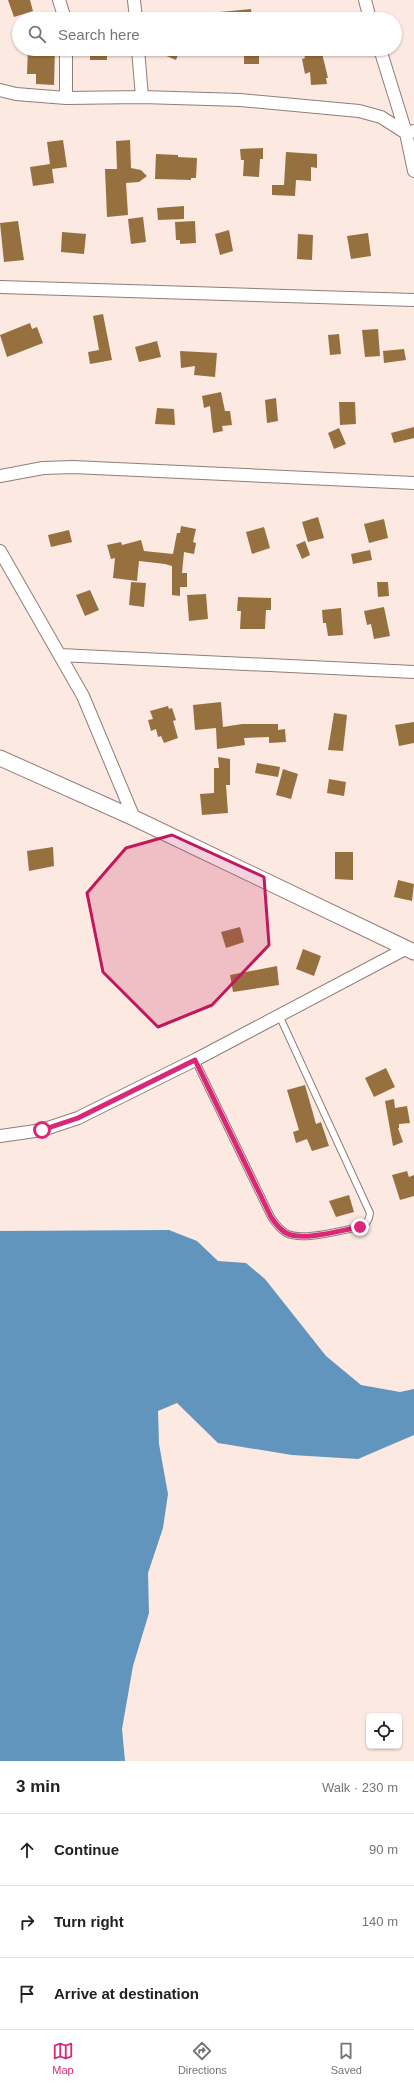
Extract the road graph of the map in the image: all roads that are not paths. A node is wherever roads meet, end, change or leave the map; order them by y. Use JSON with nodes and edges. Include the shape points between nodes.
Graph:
{"nodes":[{"id":1,"x":59,"y":0,"type":"edge"},
{"id":2,"x":134,"y":0,"type":"edge"},
{"id":3,"x":365,"y":0,"type":"edge"},
{"id":4,"x":63,"y":12,"type":"edge"},
{"id":5,"x":135,"y":12,"type":"edge"},
{"id":6,"x":368,"y":12,"type":"edge"},
{"id":7,"x":66,"y":56,"type":"edge"},
{"id":8,"x":139,"y":56,"type":"edge"},
{"id":9,"x":383,"y":56,"type":"edge"},
{"id":10,"x":0,"y":90,"type":"edge"},
{"id":11,"x":142,"y":97,"type":"junction"},
{"id":12,"x":66,"y":98,"type":"junction"},
{"id":13,"x":410,"y":132,"type":"edge"},
{"id":14,"x":414,"y":171,"type":"edge"},
{"id":15,"x":0,"y":286,"type":"edge"},
{"id":16,"x":414,"y":300,"type":"edge"},
{"id":17,"x":0,"y":476,"type":"edge"},
{"id":18,"x":414,"y":483,"type":"edge"},
{"id":19,"x":0,"y":551,"type":"edge"},
{"id":20,"x":60,"y":655,"type":"junction"},
{"id":21,"x":414,"y":672,"type":"edge"},
{"id":22,"x":0,"y":758,"type":"edge"},
{"id":23,"x":134,"y":818,"type":"junction"},
{"id":24,"x":411,"y":950,"type":"edge"},
{"id":25,"x":279,"y":1015,"type":"junction"},
{"id":26,"x":195,"y":1060,"type":"junction"},
{"id":27,"x":0,"y":1136,"type":"edge"}],
"edges":[{"from":1,"to":4,"type":"street"},
{"from":2,"to":5,"type":"street"},
{"from":3,"to":6,"type":"street"},
{"from":7,"to":12,"type":"street"},
{"from":8,"to":11,"type":"street"},
{"from":9,"to":13,"type":"street"},
{"from":10,"to":12,"type":"street","via":[[16,94]]},
{"from":11,"to":12,"type":"street"},
{"from":11,"to":13,"type":"street","via":[[240,100],[359,111],[381,117]]},
{"from":13,"to":14,"type":"street"},
{"from":15,"to":16,"type":"street"},
{"from":17,"to":18,"type":"street","via":[[43,468],[73,467]]},
{"from":19,"to":20,"type":"street"},
{"from":20,"to":21,"type":"street"},
{"from":20,"to":23,"type":"street","via":[[83,696]]},
{"from":22,"to":23,"type":"street"},
{"from":23,"to":24,"type":"street"},
{"from":24,"to":25,"type":"street"},
{"from":25,"to":26,"type":"street"},
{"from":25,"to":26,"type":"lane","via":[[370,1213],[369,1220],[360,1227],[300,1237],[286,1234],[278,1227]]},
{"from":26,"to":27,"type":"street","via":[[66,1124]]}]}
